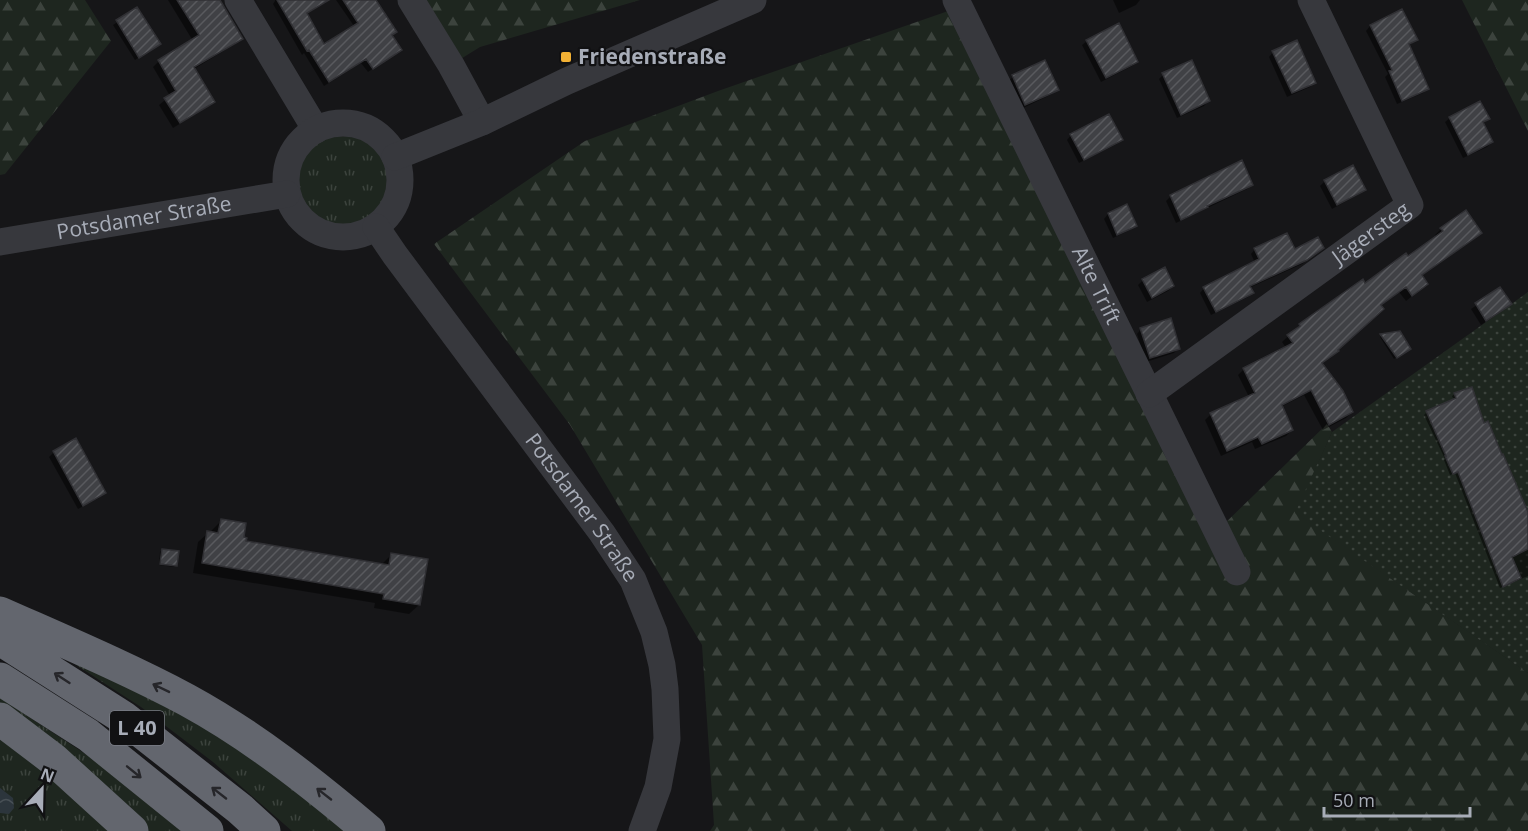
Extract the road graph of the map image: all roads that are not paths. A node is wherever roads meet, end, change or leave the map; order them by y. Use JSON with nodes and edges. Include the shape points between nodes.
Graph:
{"nodes":[{"id":1,"x":238,"y":0,"type":"edge"},
{"id":2,"x":411,"y":0,"type":"edge"},
{"id":3,"x":753,"y":0,"type":"edge"},
{"id":4,"x":956,"y":0,"type":"edge"},
{"id":5,"x":1311,"y":0,"type":"edge"},
{"id":6,"x":482,"y":122,"type":"junction"},
{"id":7,"x":316,"y":130,"type":"junction"},
{"id":8,"x":395,"y":157,"type":"junction"},
{"id":9,"x":287,"y":194,"type":"junction"},
{"id":10,"x":376,"y":227,"type":"junction"},
{"id":11,"x":0,"y":242,"type":"edge"},
{"id":12,"x":1149,"y":394,"type":"junction"},
{"id":13,"x":1237,"y":572,"type":"dead end"},
{"id":14,"x":0,"y":613,"type":"edge"},
{"id":15,"x":0,"y":639,"type":"edge"},
{"id":16,"x":0,"y":679,"type":"edge"},
{"id":17,"x":0,"y":718,"type":"edge"},
{"id":18,"x":132,"y":831,"type":"edge"},
{"id":19,"x":207,"y":831,"type":"edge"},
{"id":20,"x":264,"y":831,"type":"edge"},
{"id":21,"x":369,"y":831,"type":"edge"},
{"id":22,"x":642,"y":831,"type":"edge"}],
"edges":[{"from":1,"to":7,"type":"street"},
{"from":2,"to":6,"type":"street"},
{"from":3,"to":6,"type":"street"},
{"from":4,"to":12,"type":"street","name":"Alte Trift"},
{"from":5,"to":12,"type":"street","name":"Jägersteg","via":[[1410,205]]},
{"from":6,"to":8,"type":"street"},
{"from":7,"to":8,"type":"street","via":[[333,124],[352,124],[370,130],[385,141]]},
{"from":7,"to":9,"type":"street","via":[[301,141],[290,157]]},
{"from":8,"to":10,"type":"street","via":[[400,172],[396,203]]},
{"from":9,"to":10,"type":"street","via":[[294,211],[323,234],[341,238]]},
{"from":9,"to":11,"type":"street","name":"Potsdamer Straße"},
{"from":10,"to":22,"type":"street","name":"Potsdamer Straße","via":[[602,532],[633,580],[654,633],[665,689],[666,739],[658,787]]},
{"from":12,"to":13,"type":"street","name":"Alte Trift"},
{"from":21,"to":14,"type":"highway","one_way":true,"via":[[263,747],[188,701]]},
{"from":20,"to":15,"type":"highway","number":"L 40","one_way":true,"via":[[124,718]]},
{"from":16,"to":19,"type":"highway","number":"L 40","one_way":true,"via":[[88,735]]},
{"from":17,"to":18,"type":"highway","via":[[54,760]]}]}
